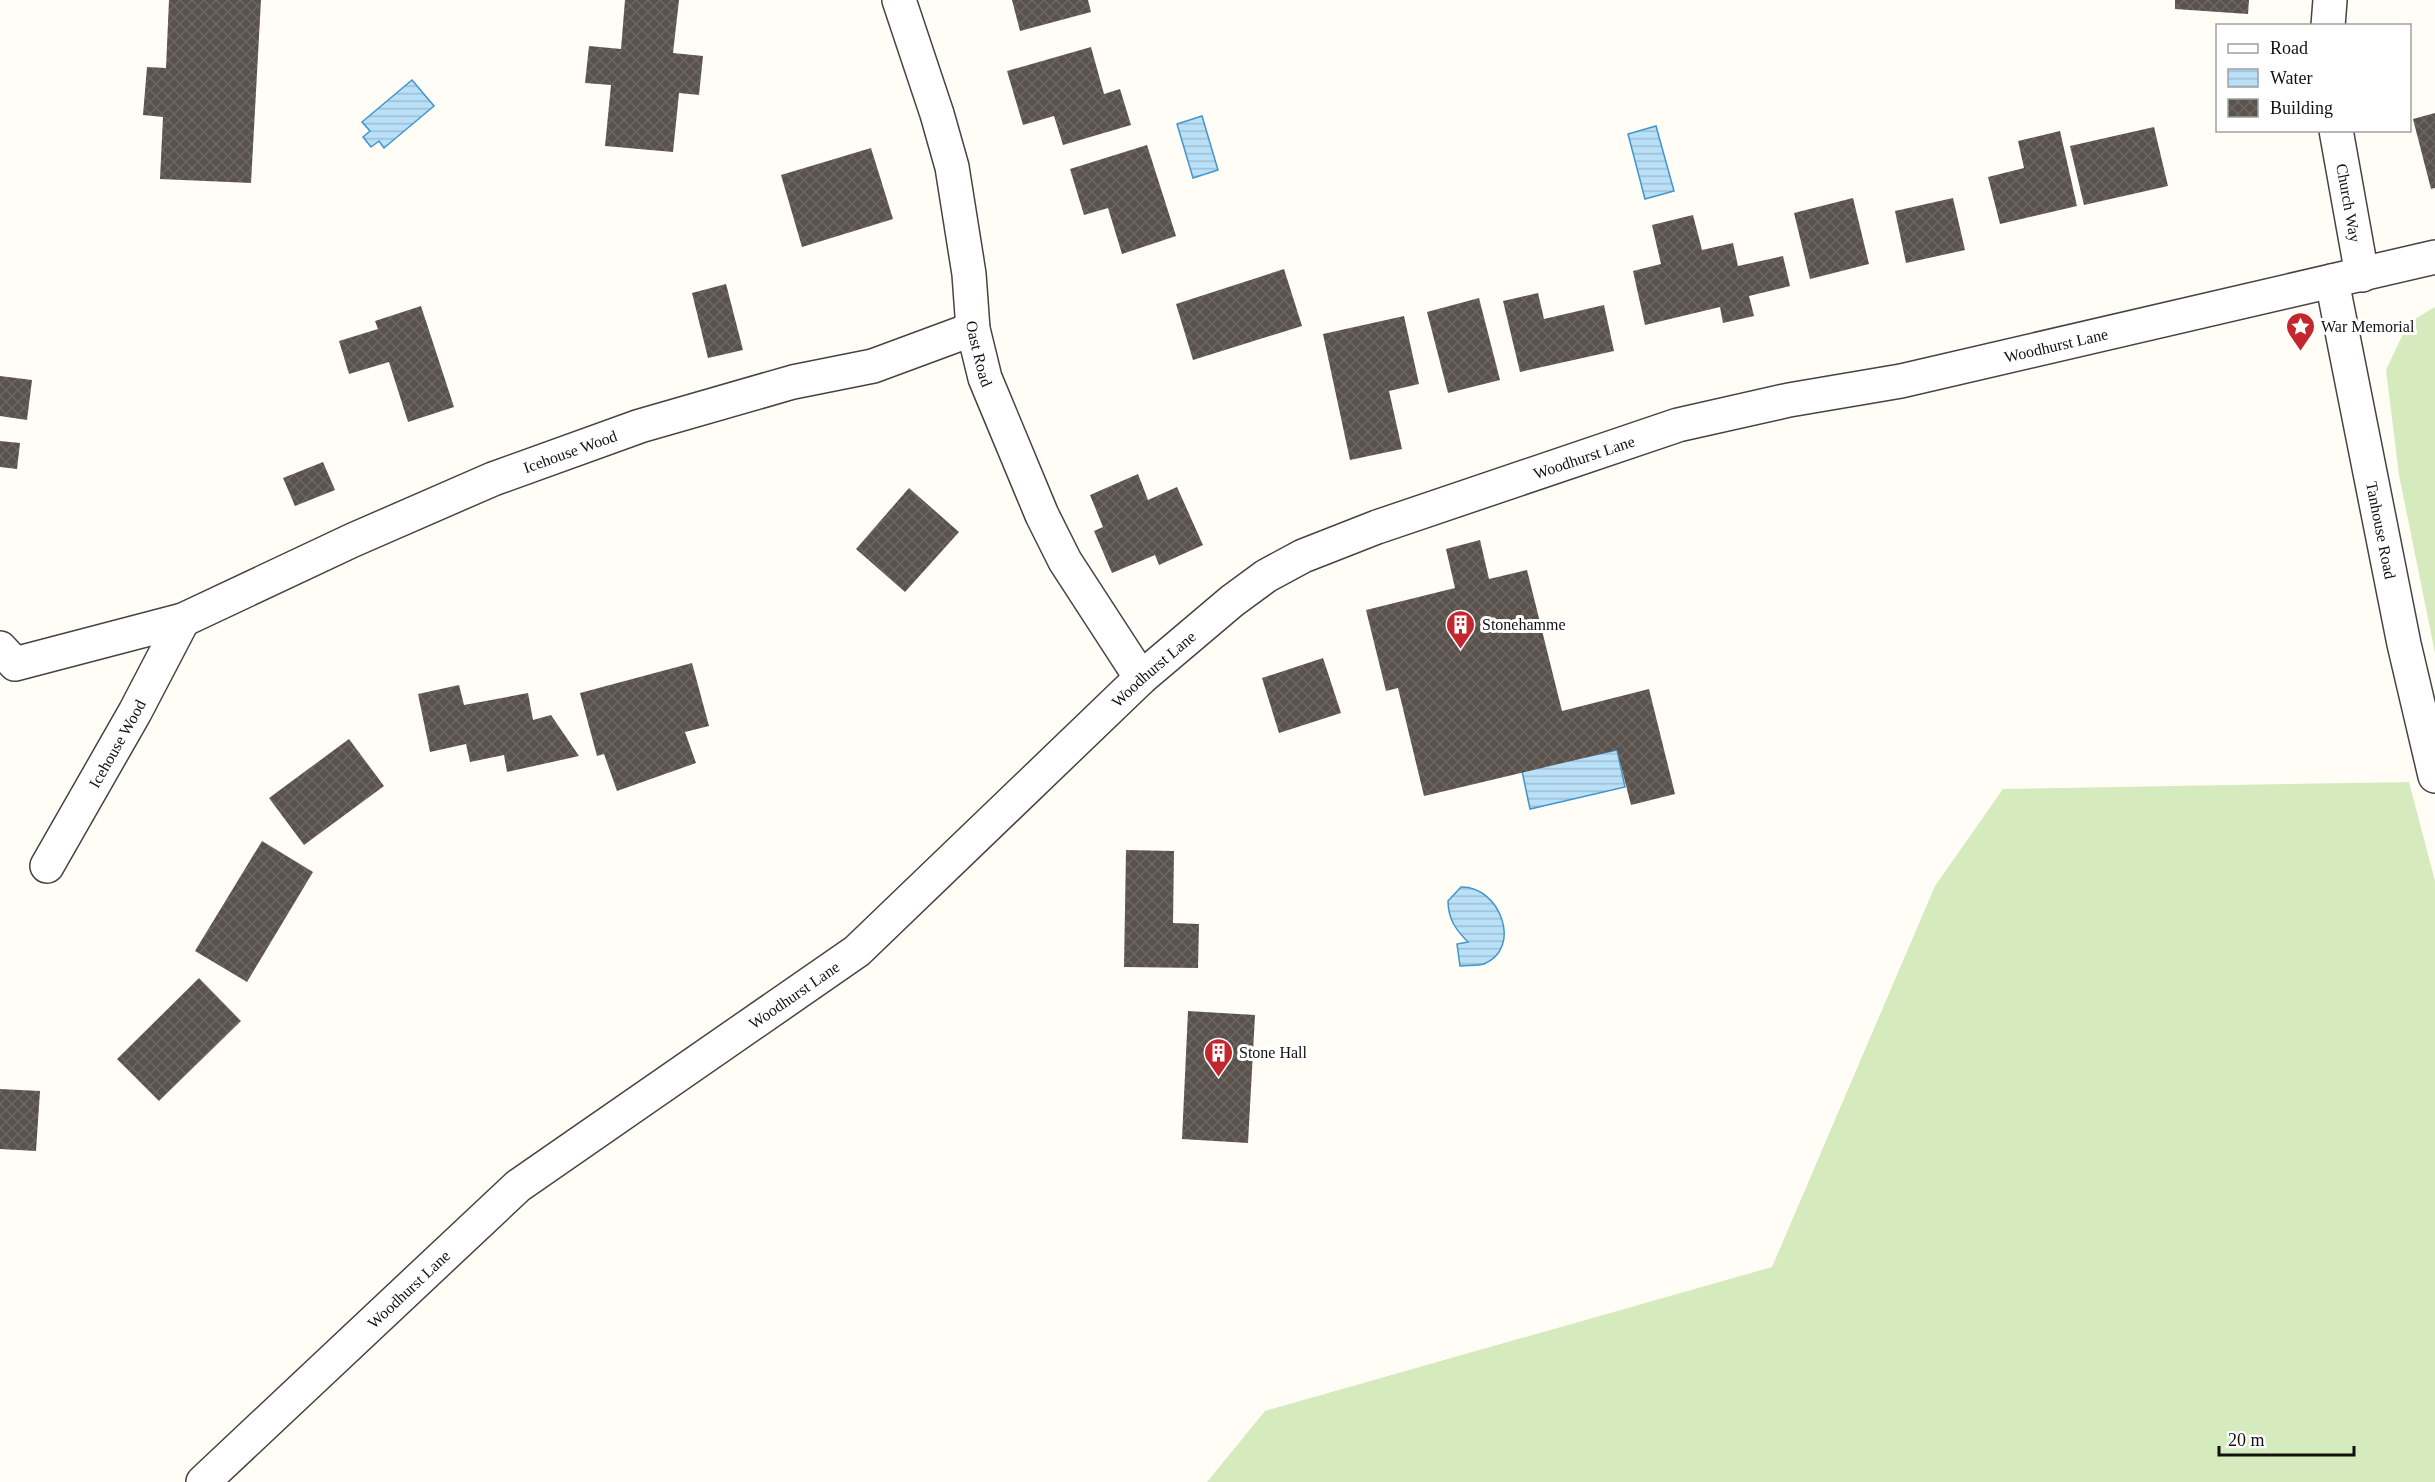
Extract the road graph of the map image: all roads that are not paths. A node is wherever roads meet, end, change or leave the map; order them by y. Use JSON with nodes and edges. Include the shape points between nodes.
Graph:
{"nodes":[{"id":1,"x":899,"y":0,"type":"edge"},
{"id":2,"x":2330,"y":0,"type":"edge"},
{"id":3,"x":2328,"y":24,"type":"edge"},
{"id":4,"x":2336,"y":132,"type":"edge"},
{"id":5,"x":2435,"y":257,"type":"edge"},
{"id":6,"x":2347,"y":278,"type":"junction"},
{"id":7,"x":973,"y":329,"type":"junction"},
{"id":8,"x":183,"y":620,"type":"junction"},
{"id":9,"x":5,"y":662,"type":"edge"},
{"id":10,"x":1141,"y":678,"type":"junction"},
{"id":11,"x":2435,"y":776,"type":"edge"},
{"id":12,"x":46,"y":866,"type":"dead end"},
{"id":13,"x":203,"y":1482,"type":"edge"}],
"edges":[{"from":1,"to":7,"type":"street","name":"Oast Road","via":[[952,166],[968,264]]},
{"from":2,"to":3,"type":"street"},
{"from":4,"to":6,"type":"street","name":"Church Way"},
{"from":5,"to":6,"type":"street","name":"Woodhurst Lane"},
{"from":6,"to":10,"type":"street","name":"Woodhurst Lane","via":[[1900,381],[1678,425],[1303,556],[1232,601]]},
{"from":6,"to":11,"type":"street","name":"Tanhouse Road","via":[[2404,644]]},
{"from":7,"to":8,"type":"street","name":"Icehouse Wood","via":[[873,366],[760,391],[639,426],[535,463],[353,540]]},
{"from":7,"to":10,"type":"street","name":"Oast Road","via":[[985,378],[1042,515],[1065,561]]},
{"from":8,"to":9,"type":"street","name":"Icehouse Wood"},
{"from":8,"to":12,"type":"street","name":"Icehouse Wood"},
{"from":10,"to":13,"type":"street","name":"Woodhurst Lane","via":[[857,951],[518,1186]]}]}
